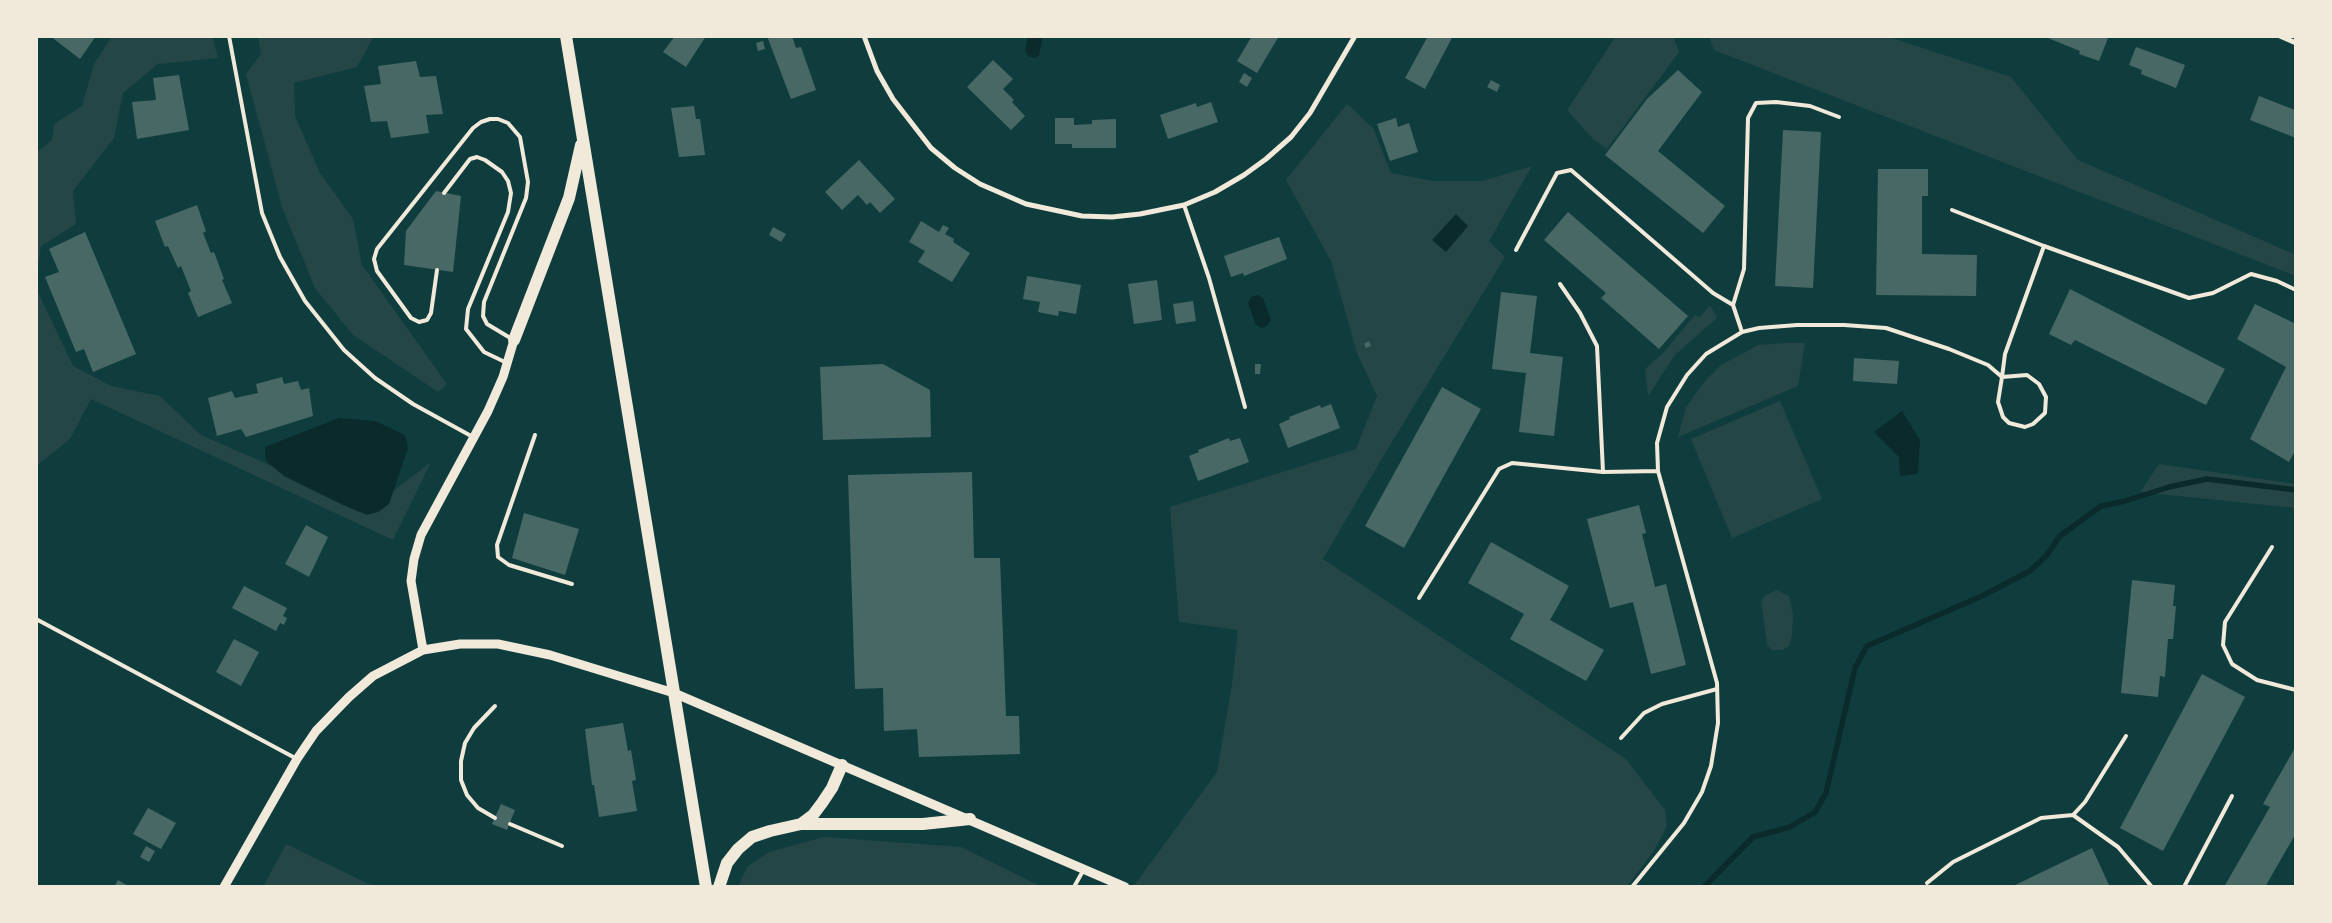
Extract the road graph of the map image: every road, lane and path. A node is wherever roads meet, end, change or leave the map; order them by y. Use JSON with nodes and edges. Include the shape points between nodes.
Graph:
{"nodes":[{"id":1,"x":229,"y":36,"type":"edge"},
{"id":2,"x":566,"y":36,"type":"edge"},
{"id":3,"x":864,"y":36,"type":"edge"},
{"id":4,"x":1355,"y":36,"type":"edge"},
{"id":5,"x":2280,"y":36,"type":"edge"},
{"id":6,"x":2296,"y":43,"type":"edge"},
{"id":7,"x":1839,"y":117,"type":"dead end"},
{"id":8,"x":583,"y":138,"type":"junction"},
{"id":9,"x":444,"y":193,"type":"dead end"},
{"id":10,"x":1184,"y":205,"type":"junction"},
{"id":11,"x":1952,"y":210,"type":"dead end"},
{"id":12,"x":2044,"y":246,"type":"junction"},
{"id":13,"x":1516,"y":250,"type":"dead end"},
{"id":14,"x":437,"y":270,"type":"dead end"},
{"id":15,"x":1560,"y":284,"type":"dead end"},
{"id":16,"x":2296,"y":290,"type":"edge"},
{"id":17,"x":1733,"y":305,"type":"junction"},
{"id":18,"x":1742,"y":332,"type":"junction"},
{"id":19,"x":514,"y":340,"type":"junction"},
{"id":20,"x":507,"y":363,"type":"junction"},
{"id":21,"x":2002,"y":378,"type":"junction"},
{"id":22,"x":1245,"y":407,"type":"dead end"},
{"id":23,"x":534,"y":435,"type":"dead end"},
{"id":24,"x":473,"y":437,"type":"junction"},
{"id":25,"x":1658,"y":471,"type":"junction"},
{"id":26,"x":1603,"y":472,"type":"junction"},
{"id":27,"x":2272,"y":547,"type":"dead end"},
{"id":28,"x":572,"y":584,"type":"dead end"},
{"id":29,"x":1419,"y":598,"type":"dead end"},
{"id":30,"x":36,"y":619,"type":"edge"},
{"id":31,"x":423,"y":650,"type":"junction"},
{"id":32,"x":1717,"y":689,"type":"junction"},
{"id":33,"x":2296,"y":690,"type":"edge"},
{"id":34,"x":674,"y":693,"type":"junction"},
{"id":35,"x":495,"y":706,"type":"dead end"},
{"id":36,"x":2126,"y":736,"type":"dead end"},
{"id":37,"x":1621,"y":738,"type":"dead end"},
{"id":38,"x":297,"y":759,"type":"junction"},
{"id":39,"x":842,"y":765,"type":"junction"},
{"id":40,"x":2232,"y":796,"type":"dead end"},
{"id":41,"x":2073,"y":815,"type":"junction"},
{"id":42,"x":495,"y":818,"type":"dead end"},
{"id":43,"x":970,"y":820,"type":"junction"},
{"id":44,"x":510,"y":824,"type":"dead end"},
{"id":45,"x":801,"y":824,"type":"junction"},
{"id":46,"x":562,"y":846,"type":"dead end"},
{"id":47,"x":1084,"y":869,"type":"junction"},
{"id":48,"x":1927,"y":883,"type":"dead end"},
{"id":49,"x":224,"y":887,"type":"edge"},
{"id":50,"x":706,"y":887,"type":"edge"},
{"id":51,"x":719,"y":887,"type":"edge"},
{"id":52,"x":1074,"y":887,"type":"edge"},
{"id":53,"x":1125,"y":887,"type":"edge"},
{"id":54,"x":1632,"y":887,"type":"edge"},
{"id":55,"x":2152,"y":887,"type":"edge"},
{"id":56,"x":2184,"y":887,"type":"edge"}],
"edges":[{"from":1,"to":24,"type":"lane","via":[[262,212],[280,257],[304,301],[344,350],[375,378],[413,404]]},
{"from":2,"to":8,"type":"main road"},
{"from":3,"to":10,"type":"street","via":[[877,71],[912,126],[931,148],[980,184],[1026,204],[1082,216],[1140,214]]},
{"from":4,"to":10,"type":"street","via":[[1319,99],[1291,136],[1244,175]]},
{"from":5,"to":6,"type":"street"},
{"from":7,"to":17,"type":"lane","via":[[1810,106],[1756,103],[1748,118],[1744,269]]},
{"from":8,"to":19,"type":"main road","via":[[569,198]]},
{"from":8,"to":34,"type":"main road"},
{"from":9,"to":20,"type":"lane","via":[[470,159],[477,157],[502,172],[508,181],[511,193],[508,212],[468,309],[466,329],[484,352]]},
{"from":10,"to":22,"type":"lane","via":[[1209,278]]},
{"from":11,"to":12,"type":"lane"},
{"from":12,"to":16,"type":"lane","via":[[2190,298],[2213,293],[2250,274]]},
{"from":12,"to":21,"type":"lane","via":[[2005,354]]},
{"from":13,"to":17,"type":"lane","via":[[1557,173],[1571,170],[1713,293]]},
{"from":14,"to":19,"type":"lane","via":[[431,312],[427,320],[419,322],[412,318],[378,271],[374,259],[377,249],[473,128],[490,119],[508,123],[520,137],[528,182],[526,198],[484,302],[483,316],[487,324]]},
{"from":15,"to":26,"type":"lane","via":[[1597,346]]},
{"from":17,"to":18,"type":"lane"},
{"from":18,"to":21,"type":"lane","via":[[1797,325],[1886,328],[1988,365]]},
{"from":18,"to":25,"type":"lane","via":[[1706,354],[1687,375],[1667,407],[1657,443]]},
{"from":19,"to":20,"type":"street"},
{"from":20,"to":24,"type":"street","via":[[488,411]]},
{"from":21,"to":21,"type":"lane","via":[[2027,375],[2039,384],[2047,405],[2040,419],[2025,427],[2003,418],[1998,402]]},
{"from":23,"to":28,"type":"lane","via":[[496,552],[502,562],[509,565]]},
{"from":24,"to":31,"type":"street","via":[[421,535],[414,559],[411,581]]},
{"from":25,"to":26,"type":"lane"},
{"from":25,"to":32,"type":"lane"},
{"from":26,"to":29,"type":"lane","via":[[1512,463],[1499,469]]},
{"from":27,"to":33,"type":"lane","via":[[2225,622],[2223,645],[2232,664],[2257,680]]},
{"from":30,"to":38,"type":"lane"},
{"from":31,"to":34,"type":"street","via":[[498,644],[527,649]]},
{"from":31,"to":38,"type":"street","via":[[373,676],[316,731]]},
{"from":32,"to":37,"type":"lane","via":[[1662,704],[1644,713]]},
{"from":32,"to":54,"type":"lane","via":[[1718,723],[1711,766],[1702,792],[1684,823]]},
{"from":34,"to":39,"type":"street"},
{"from":34,"to":50,"type":"main road"},
{"from":35,"to":42,"type":"lane","via":[[474,728],[461,761],[461,780],[467,795],[478,808]]},
{"from":36,"to":41,"type":"lane","via":[[2085,802]]},
{"from":38,"to":49,"type":"street"},
{"from":39,"to":43,"type":"street"},
{"from":39,"to":45,"type":"main road","via":[[822,803]]},
{"from":40,"to":56,"type":"lane"},
{"from":41,"to":48,"type":"lane","via":[[2041,818],[1953,862]]},
{"from":41,"to":55,"type":"lane","via":[[2118,847]]},
{"from":43,"to":45,"type":"main road","via":[[923,824]]},
{"from":43,"to":47,"type":"street"},
{"from":44,"to":46,"type":"lane"},
{"from":45,"to":51,"type":"main road","via":[[752,837],[727,863]]},
{"from":47,"to":52,"type":"lane"},
{"from":47,"to":53,"type":"street"}]}
